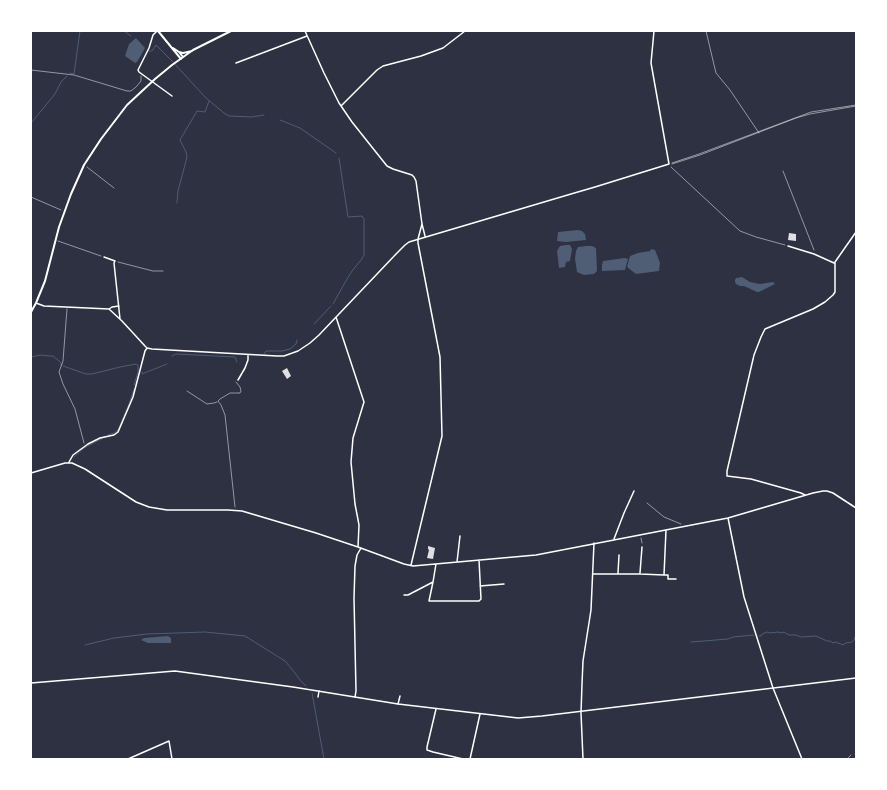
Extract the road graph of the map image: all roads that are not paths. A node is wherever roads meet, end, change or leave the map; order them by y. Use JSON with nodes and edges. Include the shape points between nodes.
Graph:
{"nodes":[{"id":1,"x":158,"y":31,"type":"edge"},
{"id":2,"x":231,"y":31,"type":"edge"},
{"id":3,"x":305,"y":31,"type":"edge"},
{"id":4,"x":465,"y":31,"type":"edge"},
{"id":5,"x":654,"y":31,"type":"edge"},
{"id":6,"x":307,"y":36,"type":"junction"},
{"id":7,"x":171,"y":46,"type":"junction"},
{"id":8,"x":194,"y":50,"type":"junction"},
{"id":9,"x":179,"y":52,"type":"junction"},
{"id":10,"x":182,"y":58,"type":"junction"},
{"id":11,"x":236,"y":63,"type":"dead end"},
{"id":12,"x":172,"y":96,"type":"dead end"},
{"id":13,"x":341,"y":106,"type":"junction"},
{"id":14,"x":422,"y":224,"type":"junction"},
{"id":15,"x":856,"y":232,"type":"edge"},
{"id":16,"x":425,"y":236,"type":"junction"},
{"id":17,"x":418,"y":239,"type":"junction"},
{"id":18,"x":788,"y":246,"type":"road end"},
{"id":19,"x":104,"y":257,"type":"road end"},
{"id":20,"x":834,"y":264,"type":"junction"},
{"id":21,"x":36,"y":303,"type":"junction"},
{"id":22,"x":119,"y":306,"type":"junction"},
{"id":23,"x":109,"y":309,"type":"junction"},
{"id":24,"x":31,"y":312,"type":"edge"},
{"id":25,"x":336,"y":317,"type":"junction"},
{"id":26,"x":120,"y":319,"type":"junction"},
{"id":27,"x":147,"y":348,"type":"junction"},
{"id":28,"x":248,"y":354,"type":"junction"},
{"id":29,"x":237,"y":381,"type":"road end"},
{"id":30,"x":69,"y":462,"type":"junction"},
{"id":31,"x":31,"y":473,"type":"edge"},
{"id":32,"x":634,"y":491,"type":"dead end"},
{"id":33,"x":805,"y":495,"type":"junction"},
{"id":34,"x":856,"y":508,"type":"edge"},
{"id":35,"x":728,"y":518,"type":"junction"},
{"id":36,"x":666,"y":530,"type":"junction"},
{"id":37,"x":460,"y":536,"type":"dead end"},
{"id":38,"x":614,"y":540,"type":"junction"},
{"id":39,"x":594,"y":543,"type":"junction"},
{"id":40,"x":358,"y":547,"type":"junction"},
{"id":41,"x":642,"y":547,"type":"road end"},
{"id":42,"x":361,"y":548,"type":"junction"},
{"id":43,"x":620,"y":555,"type":"dead end"},
{"id":44,"x":479,"y":560,"type":"junction"},
{"id":45,"x":457,"y":562,"type":"junction"},
{"id":46,"x":436,"y":564,"type":"junction"},
{"id":47,"x":411,"y":566,"type":"junction"},
{"id":48,"x":593,"y":574,"type":"junction"},
{"id":49,"x":618,"y":574,"type":"junction"},
{"id":50,"x":640,"y":574,"type":"junction"},
{"id":51,"x":664,"y":575,"type":"junction"},
{"id":52,"x":676,"y":579,"type":"dead end"},
{"id":53,"x":433,"y":582,"type":"junction"},
{"id":54,"x":504,"y":584,"type":"dead end"},
{"id":55,"x":480,"y":586,"type":"junction"},
{"id":56,"x":404,"y":595,"type":"dead end"},
{"id":57,"x":856,"y":678,"type":"edge"},
{"id":58,"x":31,"y":683,"type":"edge"},
{"id":59,"x":773,"y":688,"type":"junction"},
{"id":60,"x":319,"y":691,"type":"junction"},
{"id":61,"x":400,"y":696,"type":"dead end"},
{"id":62,"x":318,"y":697,"type":"dead end"},
{"id":63,"x":355,"y":697,"type":"junction"},
{"id":64,"x":398,"y":704,"type":"junction"},
{"id":65,"x":436,"y":709,"type":"junction"},
{"id":66,"x":581,"y":712,"type":"junction"},
{"id":67,"x":480,"y":714,"type":"junction"},
{"id":68,"x":851,"y":755,"type":"dead end"},
{"id":69,"x":128,"y":759,"type":"edge"},
{"id":70,"x":172,"y":759,"type":"edge"},
{"id":71,"x":463,"y":759,"type":"edge"},
{"id":72,"x":470,"y":759,"type":"edge"},
{"id":73,"x":583,"y":759,"type":"edge"},
{"id":74,"x":802,"y":759,"type":"edge"},
{"id":75,"x":847,"y":759,"type":"edge"}],
"edges":[{"from":1,"to":7,"type":"main road"},
{"from":1,"to":12,"type":"street","via":[[153,35],[138,70]]},
{"from":2,"to":8,"type":"main road"},
{"from":3,"to":6,"type":"street"},
{"from":4,"to":13,"type":"street","via":[[443,48],[377,70]]},
{"from":5,"to":16,"type":"street","via":[[651,63],[669,164],[595,188]]},
{"from":6,"to":11,"type":"street"},
{"from":6,"to":13,"type":"street"},
{"from":7,"to":9,"type":"main road"},
{"from":7,"to":10,"type":"main road"},
{"from":8,"to":9,"type":"main road"},
{"from":8,"to":10,"type":"main road"},
{"from":9,"to":10,"type":"main road"},
{"from":10,"to":21,"type":"main road","via":[[150,82],[127,105],[84,165],[64,211],[45,281]]},
{"from":13,"to":14,"type":"street","via":[[387,166],[414,177]]},
{"from":14,"to":16,"type":"street"},
{"from":14,"to":17,"type":"street"},
{"from":15,"to":20,"type":"street"},
{"from":16,"to":17,"type":"street"},
{"from":17,"to":25,"type":"street","via":[[405,245]]},
{"from":17,"to":47,"type":"street","via":[[440,357],[442,436]]},
{"from":18,"to":20,"type":"street","via":[[814,254]]},
{"from":19,"to":22,"type":"street","via":[[115,261]]},
{"from":20,"to":33,"type":"street","via":[[835,290],[831,298],[813,309],[765,330],[757,344],[727,471],[727,476],[751,479]]},
{"from":21,"to":23,"type":"street","via":[[44,306]]},
{"from":21,"to":24,"type":"main road"},
{"from":22,"to":23,"type":"street"},
{"from":22,"to":26,"type":"street"},
{"from":23,"to":26,"type":"street"},
{"from":25,"to":28,"type":"street","via":[[310,343],[298,351],[284,356]]},
{"from":25,"to":40,"type":"street","via":[[364,402],[353,438],[351,462],[360,525]]},
{"from":26,"to":27,"type":"street"},
{"from":27,"to":28,"type":"street"},
{"from":27,"to":30,"type":"street","via":[[131,402],[118,432],[85,446],[73,455]]},
{"from":28,"to":29,"type":"street","via":[[245,368]]},
{"from":30,"to":31,"type":"street"},
{"from":30,"to":40,"type":"street","via":[[85,469],[136,502],[150,507],[166,510],[235,510]]},
{"from":32,"to":38,"type":"street"},
{"from":33,"to":34,"type":"street","via":[[828,491]]},
{"from":33,"to":35,"type":"street"},
{"from":35,"to":36,"type":"street"},
{"from":35,"to":59,"type":"street","via":[[744,597]]},
{"from":36,"to":38,"type":"street"},
{"from":36,"to":51,"type":"street"},
{"from":37,"to":45,"type":"street"},
{"from":38,"to":39,"type":"street"},
{"from":39,"to":44,"type":"street","via":[[536,555]]},
{"from":39,"to":48,"type":"street"},
{"from":40,"to":42,"type":"street"},
{"from":41,"to":50,"type":"street"},
{"from":42,"to":47,"type":"street"},
{"from":42,"to":63,"type":"street","via":[[355,566]]},
{"from":43,"to":49,"type":"street"},
{"from":44,"to":45,"type":"street"},
{"from":44,"to":55,"type":"street"},
{"from":45,"to":46,"type":"street"},
{"from":46,"to":47,"type":"street"},
{"from":46,"to":53,"type":"street"},
{"from":48,"to":49,"type":"street"},
{"from":48,"to":66,"type":"street","via":[[591,610],[583,661]]},
{"from":49,"to":50,"type":"street"},
{"from":50,"to":51,"type":"street"},
{"from":51,"to":52,"type":"street","via":[[668,575],[668,579]]},
{"from":53,"to":55,"type":"street","via":[[430,602],[480,600]]},
{"from":53,"to":56,"type":"street"},
{"from":54,"to":55,"type":"street"},
{"from":57,"to":59,"type":"street"},
{"from":58,"to":60,"type":"street","via":[[175,671]]},
{"from":59,"to":66,"type":"street"},
{"from":59,"to":74,"type":"street"},
{"from":60,"to":62,"type":"street"},
{"from":60,"to":63,"type":"street"},
{"from":61,"to":64,"type":"street"},
{"from":63,"to":64,"type":"street"},
{"from":64,"to":65,"type":"street"},
{"from":65,"to":67,"type":"street"},
{"from":65,"to":71,"type":"street","via":[[427,750]]},
{"from":66,"to":67,"type":"street","via":[[524,718]]},
{"from":66,"to":73,"type":"street"},
{"from":67,"to":72,"type":"street"},
{"from":68,"to":75,"type":"lane"},
{"from":69,"to":70,"type":"street","via":[[169,741]]}]}
